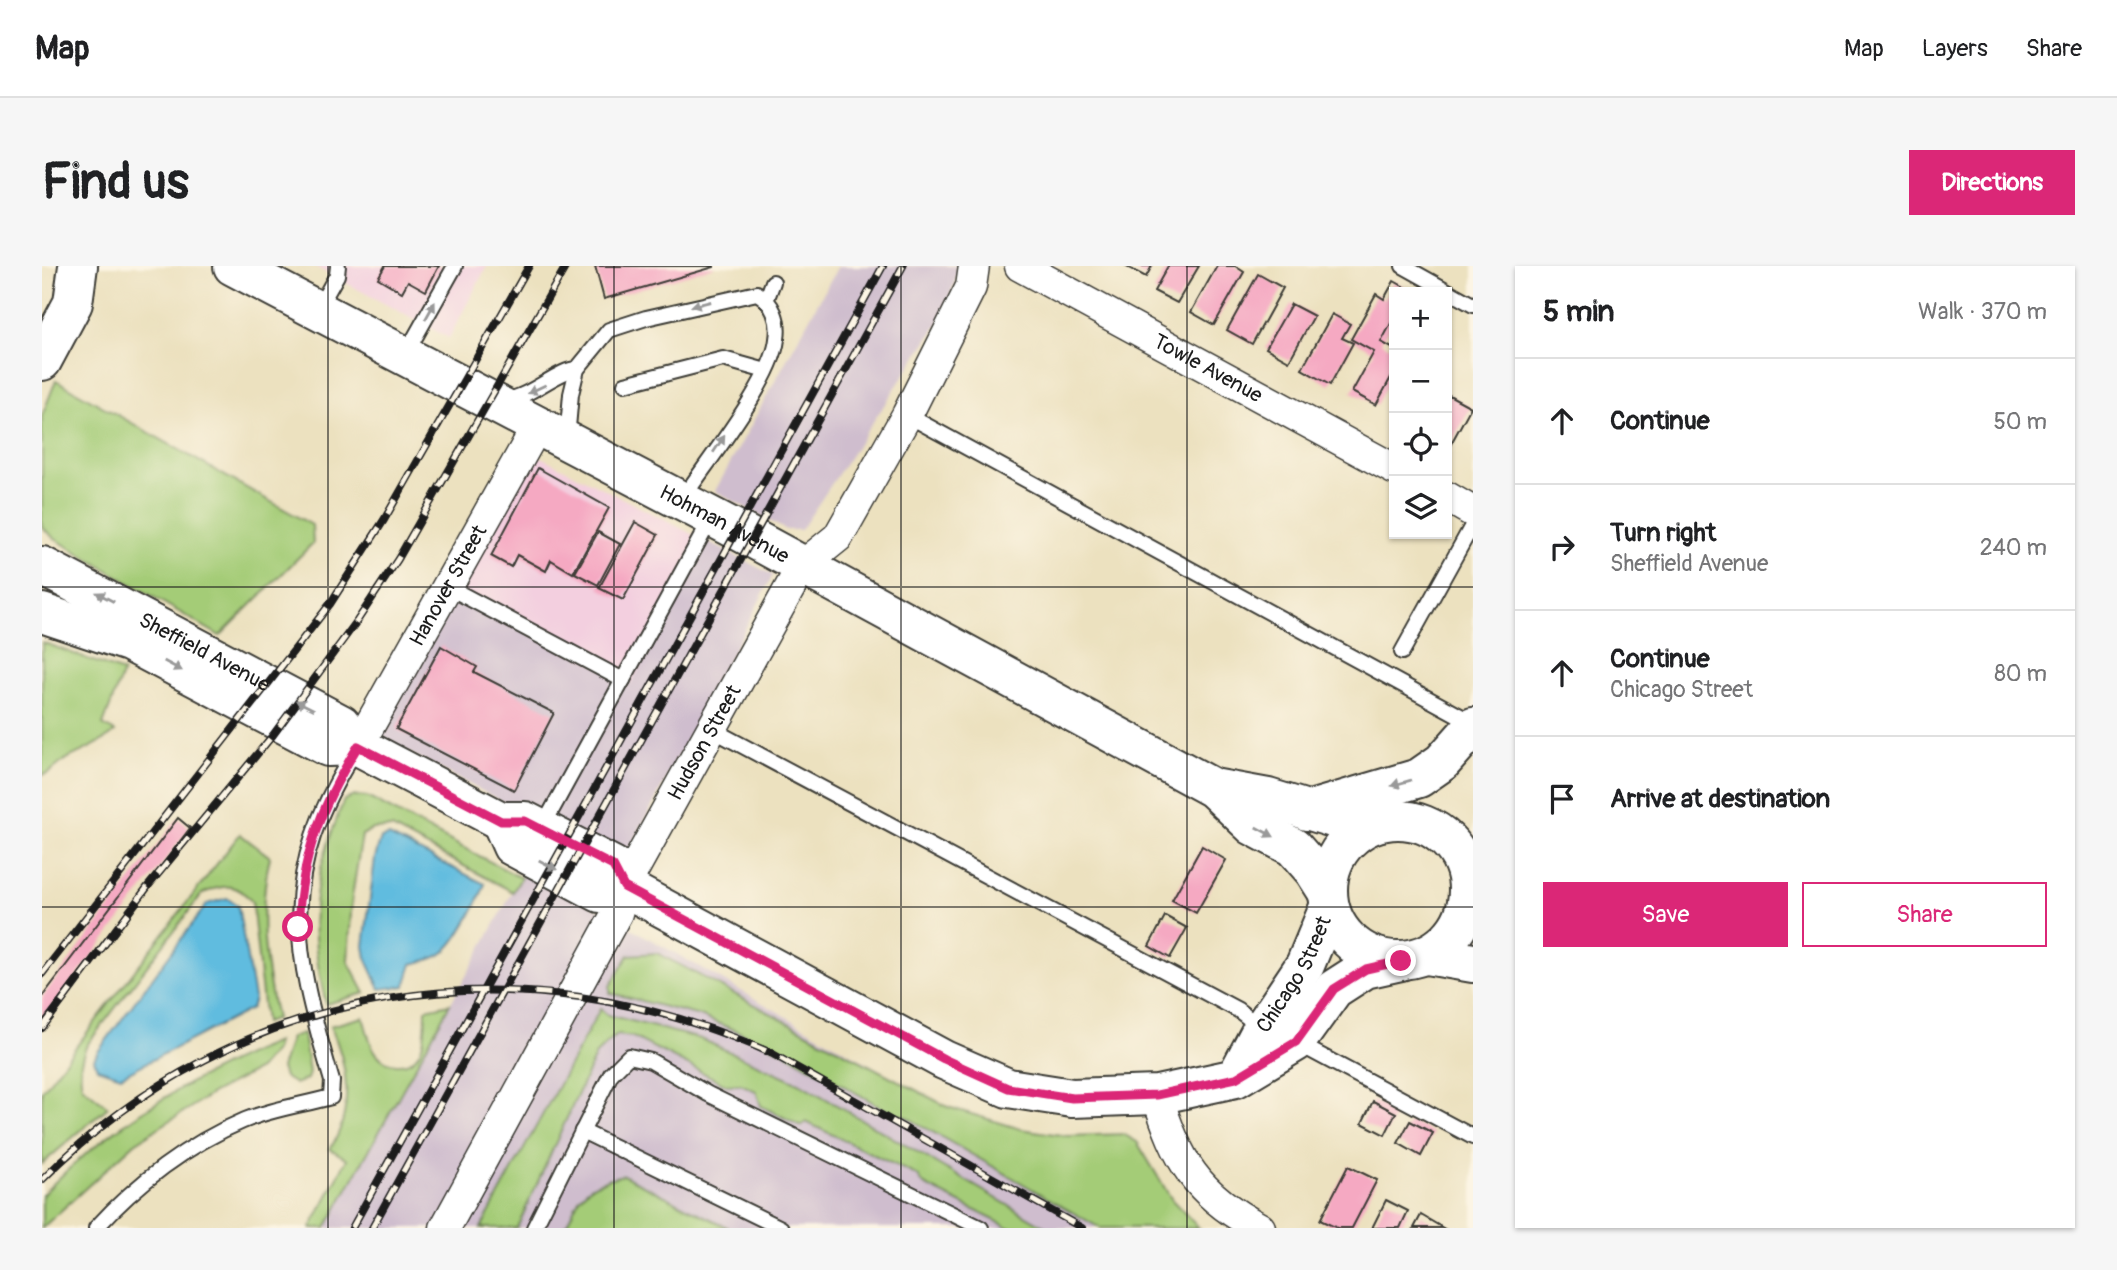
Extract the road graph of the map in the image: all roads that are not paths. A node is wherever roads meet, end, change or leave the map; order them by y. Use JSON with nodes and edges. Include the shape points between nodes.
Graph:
{"nodes":[{"id":1,"x":233,"y":266,"type":"edge"},
{"id":2,"x":338,"y":266,"type":"edge"},
{"id":3,"x":455,"y":266,"type":"edge"},
{"id":4,"x":974,"y":266,"type":"edge"},
{"id":5,"x":1020,"y":266,"type":"edge"},
{"id":6,"x":1403,"y":266,"type":"edge"},
{"id":7,"x":77,"y":269,"type":"edge"},
{"id":8,"x":774,"y":282,"type":"dead end"},
{"id":9,"x":767,"y":298,"type":"junction"},
{"id":10,"x":1473,"y":305,"type":"edge"},
{"id":11,"x":42,"y":306,"type":"edge"},
{"id":12,"x":318,"y":310,"type":"junction"},
{"id":13,"x":405,"y":356,"type":"junction"},
{"id":14,"x":42,"y":361,"type":"edge"},
{"id":15,"x":577,"y":369,"type":"junction"},
{"id":16,"x":766,"y":371,"type":"junction"},
{"id":17,"x":625,"y":384,"type":"dead end"},
{"id":18,"x":493,"y":401,"type":"junction"},
{"id":19,"x":906,"y":415,"type":"junction"},
{"id":20,"x":552,"y":433,"type":"junction"},
{"id":21,"x":1389,"y":466,"type":"edge"},
{"id":22,"x":1452,"y":500,"type":"edge"},
{"id":23,"x":696,"y":509,"type":"junction"},
{"id":24,"x":1473,"y":512,"type":"edge"},
{"id":25,"x":1473,"y":524,"type":"edge"},
{"id":26,"x":42,"y":566,"type":"edge"},
{"id":27,"x":802,"y":566,"type":"junction"},
{"id":28,"x":448,"y":587,"type":"junction"},
{"id":29,"x":42,"y":613,"type":"edge"},
{"id":30,"x":1402,"y":652,"type":"dead end"},
{"id":31,"x":623,"y":680,"type":"junction"},
{"id":32,"x":1473,"y":725,"type":"edge"},
{"id":33,"x":711,"y":729,"type":"junction"},
{"id":34,"x":358,"y":746,"type":"junction"},
{"id":35,"x":1473,"y":746,"type":"edge"},
{"id":36,"x":1213,"y":788,"type":"junction"},
{"id":37,"x":1307,"y":811,"type":"junction"},
{"id":38,"x":501,"y":821,"type":"junction"},
{"id":39,"x":1382,"y":823,"type":"junction"},
{"id":40,"x":541,"y":829,"type":"junction"},
{"id":41,"x":1470,"y":877,"type":"edge"},
{"id":42,"x":624,"y":887,"type":"junction"},
{"id":43,"x":1329,"y":900,"type":"junction"},
{"id":44,"x":1414,"y":958,"type":"junction"},
{"id":45,"x":1473,"y":963,"type":"edge"},
{"id":46,"x":1279,"y":1036,"type":"junction"},
{"id":47,"x":1157,"y":1095,"type":"junction"},
{"id":48,"x":582,"y":1131,"type":"junction"},
{"id":49,"x":1473,"y":1137,"type":"edge"},
{"id":50,"x":96,"y":1228,"type":"edge"},
{"id":51,"x":445,"y":1228,"type":"edge"},
{"id":52,"x":534,"y":1228,"type":"edge"},
{"id":53,"x":781,"y":1228,"type":"edge"},
{"id":54,"x":981,"y":1228,"type":"edge"},
{"id":55,"x":1259,"y":1228,"type":"edge"}],
"edges":[{"from":1,"to":12,"type":"main road","name":"Hohman Avenue"},
{"from":2,"to":12,"type":"lane"},
{"from":13,"to":3,"type":"lane","one_way":true},
{"from":4,"to":19,"type":"street","name":"Hudson Street","via":[[971,288]]},
{"from":5,"to":21,"type":"street","name":"Towle Avenue"},
{"from":6,"to":10,"type":"lane"},
{"from":7,"to":11,"type":"main road","via":[[53,289]]},
{"from":7,"to":14,"type":"main road","via":[[73,303]]},
{"from":8,"to":9,"type":"lane"},
{"from":9,"to":15,"type":"lane","one_way":true,"via":[[741,294],[609,330]]},
{"from":9,"to":16,"type":"lane","via":[[778,341]]},
{"from":12,"to":13,"type":"main road","name":"Hohman Avenue"},
{"from":13,"to":18,"type":"main road","name":"Hohman Avenue"},
{"from":15,"to":18,"type":"lane","one_way":true,"via":[[515,399]]},
{"from":15,"to":20,"type":"lane","via":[[571,394]]},
{"from":16,"to":17,"type":"lane","via":[[723,359]]},
{"from":23,"to":16,"type":"lane","one_way":true},
{"from":18,"to":20,"type":"main road","name":"Hohman Avenue"},
{"from":19,"to":27,"type":"street","name":"Hudson Street","via":[[838,537]]},
{"from":19,"to":32,"type":"lane"},
{"from":20,"to":23,"type":"main road","name":"Hohman Avenue"},
{"from":20,"to":28,"type":"street","name":"Hanover Street"},
{"from":22,"to":24,"type":"street"},
{"from":23,"to":27,"type":"main road","name":"Hohman Avenue"},
{"from":23,"to":31,"type":"lane"},
{"from":25,"to":30,"type":"lane"},
{"from":34,"to":26,"type":"main road","name":"Sheffield Avenue","one_way":true,"via":[[341,724]]},
{"from":27,"to":33,"type":"street","name":"Hudson Street"},
{"from":27,"to":36,"type":"main road","name":"Hohman Avenue"},
{"from":28,"to":31,"type":"lane"},
{"from":28,"to":34,"type":"street","name":"Hanover Street"},
{"from":29,"to":34,"type":"main road","name":"Sheffield Avenue","one_way":true,"via":[[129,642],[328,747]]},
{"from":31,"to":40,"type":"lane"},
{"from":32,"to":37,"type":"main road","one_way":true,"via":[[1442,762],[1419,778]]},
{"from":33,"to":42,"type":"street","name":"Hudson Street"},
{"from":33,"to":46,"type":"lane"},
{"from":34,"to":38,"type":"main road","name":"Sheffield Avenue"},
{"from":34,"to":50,"type":"lane","via":[[313,834],[299,895],[299,958],[332,1081],[331,1097],[244,1120],[202,1142],[157,1172]]},
{"from":35,"to":39,"type":"main road","via":[[1458,774],[1431,799]]},
{"from":36,"to":37,"type":"main road","name":"Hohman Avenue"},
{"from":36,"to":43,"type":"main road","name":"Hohman Avenue","one_way":true,"via":[[1253,826],[1293,847],[1314,871]]},
{"from":37,"to":39,"type":"main road","name":"Hohman Avenue"},
{"from":38,"to":40,"type":"main road","name":"Sheffield Avenue","via":[[525,821]]},
{"from":38,"to":42,"type":"main road","one_way":true,"via":[[512,846],[567,876],[600,893]]},
{"from":39,"to":41,"type":"main road","via":[[1423,824],[1446,839]]},
{"from":39,"to":43,"type":"main road","via":[[1357,833],[1338,853]]},
{"from":40,"to":42,"type":"main road","name":"Sheffield Avenue","via":[[613,866]]},
{"from":41,"to":44,"type":"main road","via":[[1464,915],[1450,939]]},
{"from":42,"to":47,"type":"main road","name":"Sheffield Avenue","via":[[944,1059],[1008,1088],[1072,1098]]},
{"from":42,"to":51,"type":"street","name":"Hudson Street","via":[[617,913]]},
{"from":43,"to":44,"type":"main road","via":[[1341,932],[1350,942],[1374,957]]},
{"from":43,"to":46,"type":"main road","name":"Chicago Street"},
{"from":44,"to":45,"type":"main road"},
{"from":44,"to":46,"type":"main road","name":"Chicago Street","via":[[1366,969],[1334,989]]},
{"from":46,"to":47,"type":"main road","name":"Chicago Street","via":[[1236,1078]]},
{"from":46,"to":49,"type":"lane"},
{"from":47,"to":55,"type":"street","via":[[1171,1140],[1195,1180],[1231,1213]]},
{"from":48,"to":52,"type":"lane"},
{"from":48,"to":53,"type":"lane"},
{"from":48,"to":54,"type":"lane","via":[[611,1074],[629,1056]]}]}
